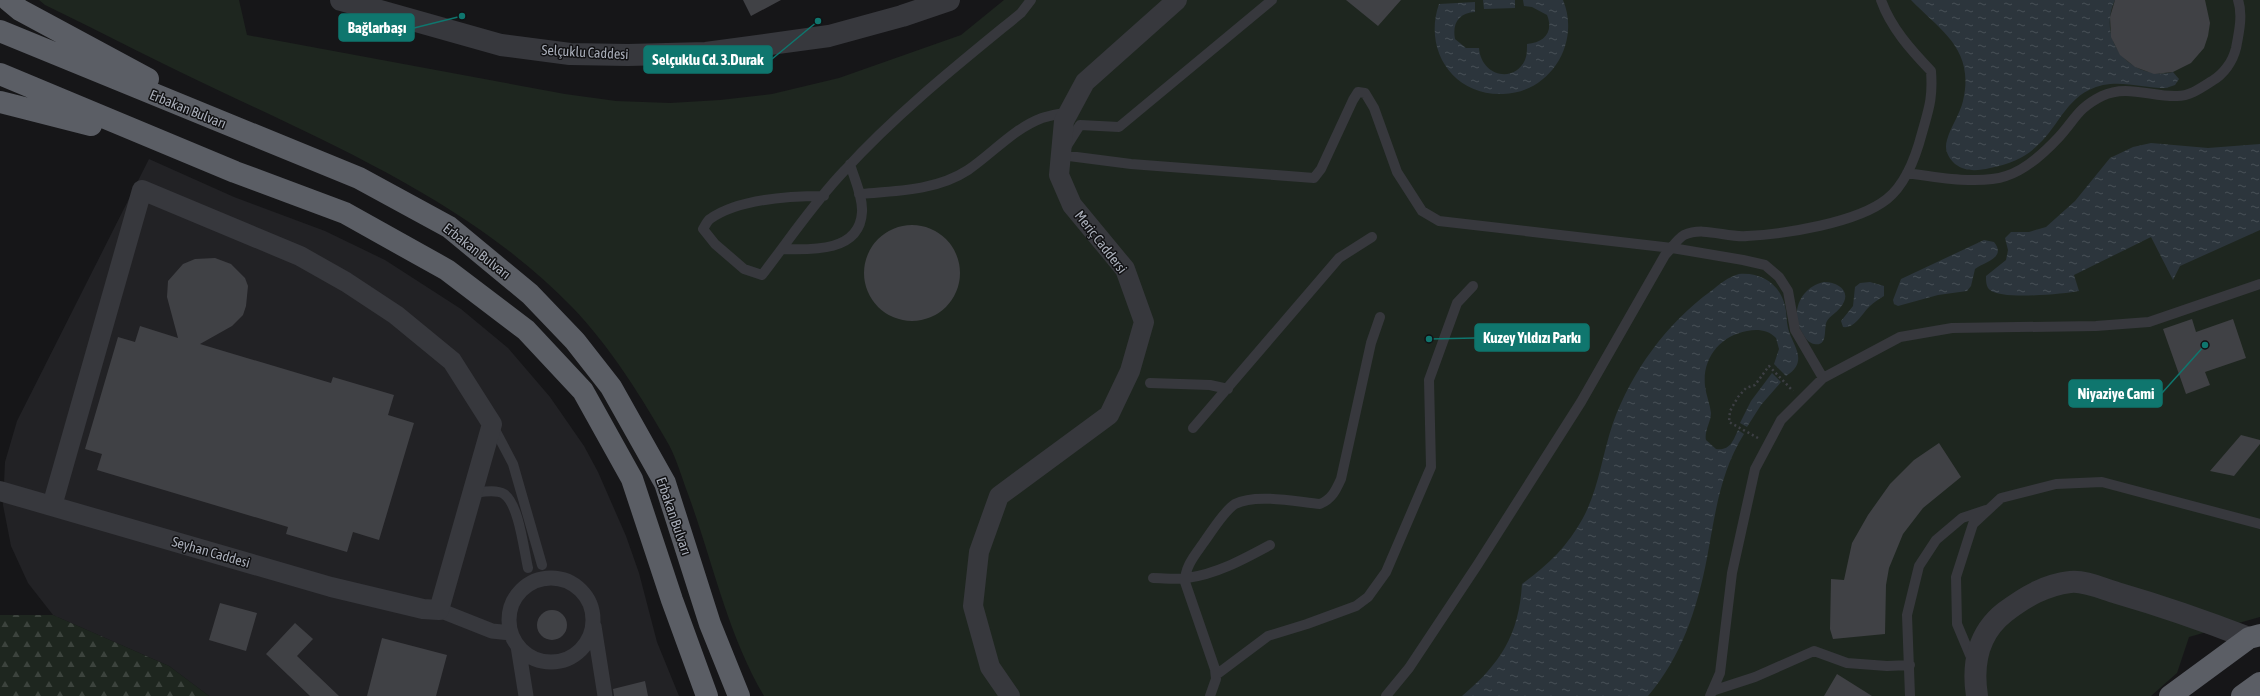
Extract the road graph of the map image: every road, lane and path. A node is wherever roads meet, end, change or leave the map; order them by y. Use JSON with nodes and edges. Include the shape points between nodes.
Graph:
{"nodes":[{"id":1,"x":8,"y":0,"type":"edge"},
{"id":2,"x":341,"y":0,"type":"edge"},
{"id":3,"x":949,"y":0,"type":"edge"},
{"id":4,"x":1031,"y":0,"type":"edge"},
{"id":5,"x":1177,"y":0,"type":"edge"},
{"id":6,"x":1272,"y":0,"type":"edge"},
{"id":7,"x":1881,"y":0,"type":"edge"},
{"id":8,"x":2238,"y":0,"type":"edge"},
{"id":9,"x":0,"y":31,"type":"edge"},
{"id":10,"x":0,"y":74,"type":"edge"},
{"id":11,"x":0,"y":102,"type":"edge"},
{"id":12,"x":1069,"y":112,"type":"junction"},
{"id":13,"x":238,"y":129,"type":"junction"},
{"id":14,"x":1061,"y":155,"type":"junction"},
{"id":15,"x":850,"y":164,"type":"junction"},
{"id":16,"x":235,"y":172,"type":"junction"},
{"id":17,"x":1907,"y":173,"type":"junction"},
{"id":18,"x":859,"y":194,"type":"junction"},
{"id":19,"x":824,"y":196,"type":"junction"},
{"id":20,"x":1372,"y":237,"type":"dead end"},
{"id":21,"x":1672,"y":248,"type":"junction"},
{"id":22,"x":782,"y":249,"type":"junction"},
{"id":23,"x":2260,"y":284,"type":"edge"},
{"id":24,"x":1473,"y":286,"type":"dead end"},
{"id":25,"x":1380,"y":317,"type":"dead end"},
{"id":26,"x":1823,"y":378,"type":"junction"},
{"id":27,"x":1150,"y":383,"type":"dead end"},
{"id":28,"x":1228,"y":389,"type":"junction"},
{"id":29,"x":1801,"y":400,"type":"junction"},
{"id":30,"x":492,"y":424,"type":"junction"},
{"id":31,"x":1193,"y":428,"type":"dead end"},
{"id":32,"x":1769,"y":443,"type":"junction"},
{"id":33,"x":0,"y":491,"type":"edge"},
{"id":34,"x":473,"y":493,"type":"junction"},
{"id":35,"x":52,"y":506,"type":"junction"},
{"id":36,"x":1990,"y":509,"type":"junction"},
{"id":37,"x":2260,"y":524,"type":"edge"},
{"id":38,"x":1270,"y":545,"type":"dead end"},
{"id":39,"x":542,"y":565,"type":"dead end"},
{"id":40,"x":528,"y":568,"type":"dead end"},
{"id":41,"x":1153,"y":578,"type":"dead end"},
{"id":42,"x":1185,"y":578,"type":"junction"},
{"id":43,"x":431,"y":609,"type":"junction"},
{"id":44,"x":593,"y":618,"type":"junction"},
{"id":45,"x":2254,"y":636,"type":"edge"},
{"id":46,"x":514,"y":640,"type":"junction"},
{"id":47,"x":1910,"y":665,"type":"junction"},
{"id":48,"x":1976,"y":669,"type":"junction"},
{"id":49,"x":1216,"y":674,"type":"junction"},
{"id":50,"x":1711,"y":694,"type":"edge"},
{"id":51,"x":526,"y":696,"type":"edge"},
{"id":52,"x":605,"y":696,"type":"edge"},
{"id":53,"x":707,"y":696,"type":"edge"},
{"id":54,"x":739,"y":696,"type":"edge"},
{"id":55,"x":1010,"y":696,"type":"edge"},
{"id":56,"x":1210,"y":696,"type":"edge"},
{"id":57,"x":1386,"y":696,"type":"edge"},
{"id":58,"x":1910,"y":696,"type":"edge"},
{"id":59,"x":1977,"y":696,"type":"edge"},
{"id":60,"x":2170,"y":696,"type":"edge"}],
"edges":[{"from":1,"to":13,"type":"highway","via":[[20,10]]},
{"from":2,"to":3,"type":"street","name":"Selçuklu Caddesi","via":[[501,45],[570,54],[628,55],[706,53],[828,36]]},
{"from":4,"to":15,"type":"lane","via":[[1021,13],[919,97]]},
{"from":5,"to":12,"type":"street","name":"Meriç Caddersi","via":[[1085,82]]},
{"from":6,"to":14,"type":"lane","via":[[1119,127],[1080,125]]},
{"from":7,"to":17,"type":"lane","via":[[1887,17],[1912,51],[1931,71],[1933,97],[1921,140]]},
{"from":8,"to":17,"type":"lane","via":[[2240,7],[2234,58],[2218,78],[2197,92],[2178,96],[2123,90],[2103,95],[2081,108],[2059,137],[2028,165],[2006,176],[1989,179],[1947,179]]},
{"from":9,"to":13,"type":"highway","name":"Erbakan Bulvarı"},
{"from":10,"to":16,"type":"highway","name":"Erbakan Bulvarı"},
{"from":11,"to":16,"type":"highway","via":[[82,122]]},
{"from":12,"to":14,"type":"street","name":"Meriç Caddersi","via":[[1064,121]]},
{"from":12,"to":18,"type":"lane","via":[[1043,117],[1022,128],[967,170],[934,185]]},
{"from":13,"to":54,"type":"highway","name":"Erbakan Bulvarı","via":[[359,178],[449,227],[530,294],[574,340],[612,387],[665,483],[710,624]]},
{"from":14,"to":21,"type":"lane","via":[[1131,164],[1314,178],[1321,169],[1353,100],[1358,92],[1365,93],[1374,108],[1397,172],[1422,211],[1439,221]]},
{"from":14,"to":55,"type":"street","name":"Meriç Caddersi","via":[[1059,175],[1072,205],[1125,269],[1144,322],[1130,371],[1109,415],[999,496],[979,552],[973,606],[990,667]]},
{"from":15,"to":18,"type":"lane"},
{"from":15,"to":19,"type":"lane"},
{"from":16,"to":53,"type":"highway","name":"Erbakan Bulvarı","via":[[345,213],[447,270],[526,330],[583,391],[632,479]]},
{"from":17,"to":21,"type":"lane","via":[[1887,199],[1864,213],[1806,228],[1746,237],[1700,232],[1684,236]]},
{"from":18,"to":22,"type":"lane","via":[[862,212],[857,230],[847,241],[832,247]]},
{"from":19,"to":22,"type":"lane"},
{"from":19,"to":22,"type":"lane","via":[[742,204],[708,219],[703,229],[715,244],[744,269],[762,275]]},
{"from":20,"to":28,"type":"lane","via":[[1339,258]]},
{"from":21,"to":26,"type":"lane","via":[[1743,260],[1764,266],[1779,277],[1788,291],[1794,330]]},
{"from":21,"to":57,"type":"lane","via":[[1665,255],[1581,402],[1478,564],[1409,668]]},
{"from":23,"to":26,"type":"lane","via":[[2149,322],[2096,326],[1952,328],[1900,337]]},
{"from":24,"to":49,"type":"lane","via":[[1457,303],[1429,380],[1431,467],[1386,572],[1368,597],[1356,606],[1268,636]]},
{"from":25,"to":42,"type":"lane","via":[[1371,343],[1341,479],[1334,494],[1320,504],[1252,500],[1235,505],[1217,524],[1191,561]]},
{"from":26,"to":29,"type":"lane"},
{"from":27,"to":28,"type":"lane","via":[[1210,385]]},
{"from":28,"to":31,"type":"lane"},
{"from":29,"to":32,"type":"lane","via":[[1781,420]]},
{"from":29,"to":32,"type":"path","via":[[1769,366],[1755,385],[1746,388],[1738,397],[1730,411],[1729,422]]},
{"from":30,"to":34,"type":"street"},
{"from":30,"to":35,"type":"street","via":[[452,361],[377,302],[300,256],[142,190]]},
{"from":30,"to":39,"type":"lane","via":[[513,464]]},
{"from":32,"to":50,"type":"lane","via":[[1755,469],[1732,573],[1720,673]]},
{"from":33,"to":35,"type":"street","name":"Seyhan Caddesi"},
{"from":34,"to":40,"type":"lane","via":[[496,491],[508,498],[514,507]]},
{"from":34,"to":43,"type":"street"},
{"from":35,"to":43,"type":"street","name":"Seyhan Caddesi","via":[[331,586]]},
{"from":36,"to":37,"type":"lane","via":[[2001,498],[2056,484],[2102,482]]},
{"from":36,"to":47,"type":"lane","via":[[1962,518],[1936,540],[1918,566],[1907,615]]},
{"from":36,"to":48,"type":"lane","via":[[1973,524],[1956,577],[1957,624]]},
{"from":38,"to":42,"type":"lane","via":[[1239,562],[1200,576]]},
{"from":41,"to":42,"type":"lane"},
{"from":42,"to":49,"type":"lane"},
{"from":43,"to":46,"type":"street"},
{"from":44,"to":46,"type":"street","via":[[590,637],[582,649],[571,658],[557,662],[542,662],[528,656]]},
{"from":44,"to":46,"type":"street","via":[[587,597],[578,587],[559,579],[539,579],[522,590],[511,606],[509,620]]},
{"from":44,"to":52,"type":"street"},
{"from":45,"to":48,"type":"street","via":[[2182,612],[2072,582],[2049,586],[2029,596],[1993,622],[1979,646]]},
{"from":45,"to":60,"type":"highway"},
{"from":46,"to":51,"type":"street"},
{"from":47,"to":50,"type":"lane","via":[[1847,663],[1814,651]]},
{"from":47,"to":58,"type":"lane"},
{"from":48,"to":59,"type":"street"},
{"from":49,"to":56,"type":"lane"}]}
